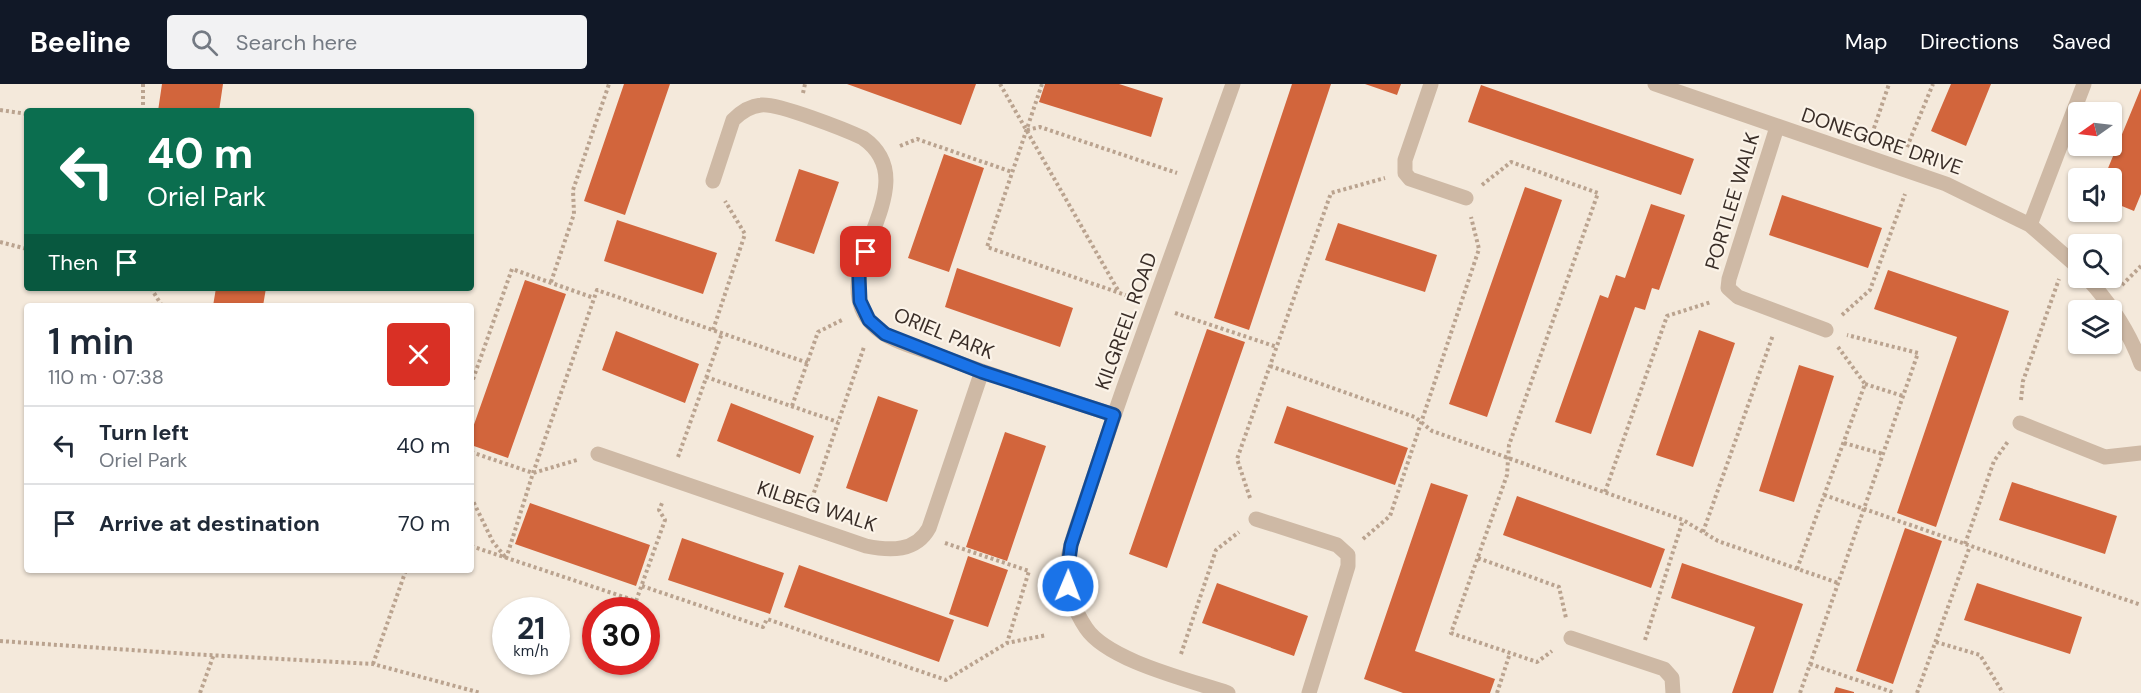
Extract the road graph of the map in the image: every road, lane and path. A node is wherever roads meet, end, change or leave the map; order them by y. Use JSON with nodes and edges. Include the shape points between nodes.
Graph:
{"nodes":[{"id":1,"x":143,"y":84,"type":"edge"},
{"id":2,"x":609,"y":84,"type":"edge"},
{"id":3,"x":1000,"y":84,"type":"edge"},
{"id":4,"x":1042,"y":84,"type":"edge"},
{"id":5,"x":1233,"y":84,"type":"edge"},
{"id":6,"x":1431,"y":84,"type":"edge"},
{"id":7,"x":1655,"y":84,"type":"edge"},
{"id":8,"x":1889,"y":84,"type":"edge"},
{"id":9,"x":1933,"y":84,"type":"edge"},
{"id":10,"x":2084,"y":84,"type":"edge"},
{"id":11,"x":143,"y":108,"type":"edge"},
{"id":12,"x":0,"y":110,"type":"edge"},
{"id":13,"x":24,"y":114,"type":"edge"},
{"id":14,"x":1778,"y":128,"type":"junction"},
{"id":15,"x":1027,"y":130,"type":"junction"},
{"id":16,"x":879,"y":155,"type":"junction"},
{"id":17,"x":1864,"y":156,"type":"junction"},
{"id":18,"x":1906,"y":169,"type":"junction"},
{"id":19,"x":1012,"y":172,"type":"junction"},
{"id":20,"x":1405,"y":173,"type":"junction"},
{"id":21,"x":1199,"y":180,"type":"junction"},
{"id":22,"x":713,"y":181,"type":"joint"},
{"id":23,"x":1466,"y":198,"type":"junction"},
{"id":24,"x":2030,"y":225,"type":"junction"},
{"id":25,"x":0,"y":242,"type":"edge"},
{"id":26,"x":24,"y":248,"type":"edge"},
{"id":27,"x":2068,"y":258,"type":"edge"},
{"id":28,"x":551,"y":282,"type":"junction"},
{"id":29,"x":2096,"y":288,"type":"edge"},
{"id":30,"x":1120,"y":293,"type":"junction"},
{"id":31,"x":1733,"y":295,"type":"junction"},
{"id":32,"x":594,"y":298,"type":"junction"},
{"id":33,"x":1154,"y":306,"type":"junction"},
{"id":34,"x":863,"y":310,"type":"junction"},
{"id":35,"x":1780,"y":313,"type":"junction"},
{"id":36,"x":872,"y":324,"type":"junction"},
{"id":37,"x":713,"y":330,"type":"junction"},
{"id":38,"x":1826,"y":330,"type":"junction"},
{"id":39,"x":722,"y":333,"type":"junction"},
{"id":40,"x":1277,"y":347,"type":"junction"},
{"id":41,"x":808,"y":363,"type":"junction"},
{"id":42,"x":2141,"y":364,"type":"edge"},
{"id":43,"x":1270,"y":366,"type":"junction"},
{"id":44,"x":982,"y":372,"type":"junction"},
{"id":45,"x":474,"y":377,"type":"edge"},
{"id":46,"x":706,"y":377,"type":"junction"},
{"id":47,"x":1865,"y":384,"type":"junction"},
{"id":48,"x":1903,"y":396,"type":"junction"},
{"id":49,"x":792,"y":406,"type":"junction"},
{"id":50,"x":1114,"y":415,"type":"junction"},
{"id":51,"x":1420,"y":421,"type":"junction"},
{"id":52,"x":838,"y":422,"type":"junction"},
{"id":53,"x":2020,"y":423,"type":"dead end"},
{"id":54,"x":1844,"y":442,"type":"junction"},
{"id":55,"x":474,"y":453,"type":"edge"},
{"id":56,"x":2141,"y":453,"type":"edge"},
{"id":57,"x":598,"y":454,"type":"joint"},
{"id":58,"x":1883,"y":454,"type":"junction"},
{"id":59,"x":1508,"y":458,"type":"junction"},
{"id":60,"x":533,"y":473,"type":"junction"},
{"id":61,"x":671,"y":479,"type":"junction"},
{"id":62,"x":1605,"y":492,"type":"junction"},
{"id":63,"x":1824,"y":495,"type":"junction"},
{"id":64,"x":474,"y":503,"type":"edge"},
{"id":65,"x":1864,"y":508,"type":"junction"},
{"id":66,"x":1257,"y":519,"type":"junction"},
{"id":67,"x":1683,"y":520,"type":"junction"},
{"id":68,"x":803,"y":525,"type":"junction"},
{"id":69,"x":1703,"y":532,"type":"junction"},
{"id":70,"x":925,"y":536,"type":"junction"},
{"id":71,"x":1970,"y":546,"type":"junction"},
{"id":72,"x":474,"y":547,"type":"edge"},
{"id":73,"x":1347,"y":553,"type":"junction"},
{"id":74,"x":1478,"y":558,"type":"junction"},
{"id":75,"x":506,"y":559,"type":"junction"},
{"id":76,"x":1797,"y":569,"type":"junction"},
{"id":77,"x":405,"y":573,"type":"edge"},
{"id":78,"x":1838,"y":583,"type":"junction"},
{"id":79,"x":642,"y":586,"type":"junction"},
{"id":80,"x":2141,"y":605,"type":"edge"},
{"id":81,"x":1047,"y":635,"type":"dead end"},
{"id":82,"x":1571,"y":638,"type":"junction"},
{"id":83,"x":0,"y":640,"type":"edge"},
{"id":84,"x":1936,"y":642,"type":"junction"},
{"id":85,"x":1007,"y":643,"type":"junction"},
{"id":86,"x":1510,"y":653,"type":"junction"},
{"id":87,"x":214,"y":654,"type":"junction"},
{"id":88,"x":1638,"y":660,"type":"junction"},
{"id":89,"x":373,"y":664,"type":"junction"},
{"id":90,"x":1810,"y":664,"type":"junction"},
{"id":91,"x":1174,"y":674,"type":"junction"},
{"id":92,"x":201,"y":693,"type":"edge"},
{"id":93,"x":481,"y":693,"type":"edge"},
{"id":94,"x":1228,"y":693,"type":"edge"},
{"id":95,"x":1309,"y":693,"type":"edge"},
{"id":96,"x":1497,"y":693,"type":"edge"},
{"id":97,"x":1673,"y":693,"type":"edge"},
{"id":98,"x":1800,"y":693,"type":"edge"},
{"id":99,"x":1895,"y":693,"type":"edge"},
{"id":100,"x":1917,"y":693,"type":"edge"},
{"id":101,"x":2003,"y":693,"type":"edge"}],
"edges":[{"from":1,"to":11,"type":"path"},
{"from":2,"to":28,"type":"path","via":[[573,190],[574,214]]},
{"from":3,"to":15,"type":"path"},
{"from":4,"to":15,"type":"path"},
{"from":5,"to":21,"type":"street","name":"KILGREEL ROAD"},
{"from":6,"to":20,"type":"street","via":[[1405,160]]},
{"from":7,"to":14,"type":"street","name":"DONEGORE DRIVE"},
{"from":8,"to":17,"type":"path"},
{"from":9,"to":18,"type":"path"},
{"from":10,"to":24,"type":"street"},
{"from":12,"to":13,"type":"path"},
{"from":14,"to":17,"type":"street","name":"DONEGORE DRIVE"},
{"from":14,"to":31,"type":"street","name":"PORTLEE WALK","via":[[1729,279],[1728,288]]},
{"from":15,"to":19,"type":"path"},
{"from":15,"to":21,"type":"path","via":[[1040,127]]},
{"from":15,"to":30,"type":"path"},
{"from":16,"to":19,"type":"path","via":[[917,139]]},
{"from":16,"to":22,"type":"street","via":[[853,133],[763,104],[746,109],[733,120]]},
{"from":16,"to":34,"type":"street","name":"ORIEL PARK","via":[[886,191],[860,270]]},
{"from":17,"to":18,"type":"street","name":"DONEGORE DRIVE"},
{"from":18,"to":24,"type":"street","name":"DONEGORE DRIVE"},
{"from":18,"to":38,"type":"path","via":[[1870,290]]},
{"from":19,"to":30,"type":"path","via":[[987,247]]},
{"from":20,"to":23,"type":"street","via":[[1410,179]]},
{"from":20,"to":40,"type":"path","via":[[1331,194]]},
{"from":21,"to":33,"type":"street","name":"KILGREEL ROAD"},
{"from":22,"to":37,"type":"path","via":[[745,234]]},
{"from":23,"to":51,"type":"path","via":[[1479,249]]},
{"from":23,"to":59,"type":"path","via":[[1511,162],[1598,193],[1509,445]]},
{"from":24,"to":27,"type":"street","name":"DONEGORE DRIVE"},
{"from":25,"to":26,"type":"path"},
{"from":28,"to":32,"type":"path"},
{"from":28,"to":45,"type":"path","via":[[512,269]]},
{"from":29,"to":42,"type":"street","via":[[2118,315]]},
{"from":30,"to":33,"type":"path"},
{"from":31,"to":35,"type":"street","name":"PORTLEE WALK"},
{"from":31,"to":62,"type":"path","via":[[1667,316]]},
{"from":32,"to":37,"type":"path","via":[[597,290]]},
{"from":32,"to":60,"type":"path"},
{"from":33,"to":40,"type":"path"},
{"from":33,"to":50,"type":"street","name":"KILGREEL ROAD"},
{"from":34,"to":36,"type":"street","name":"ORIEL PARK"},
{"from":34,"to":41,"type":"path","via":[[818,332]]},
{"from":35,"to":38,"type":"street","name":"PORTLEE WALK"},
{"from":35,"to":69,"type":"path"},
{"from":36,"to":44,"type":"street","name":"ORIEL PARK","via":[[894,339]]},
{"from":36,"to":52,"type":"path"},
{"from":37,"to":39,"type":"path"},
{"from":38,"to":47,"type":"path"},
{"from":38,"to":48,"type":"path","via":[[1918,353]]},
{"from":39,"to":41,"type":"path"},
{"from":39,"to":46,"type":"path"},
{"from":40,"to":43,"type":"path"},
{"from":41,"to":49,"type":"path"},
{"from":43,"to":51,"type":"path"},
{"from":43,"to":66,"type":"path","via":[[1237,459]]},
{"from":44,"to":50,"type":"street","name":"ORIEL PARK"},
{"from":44,"to":70,"type":"street"},
{"from":46,"to":49,"type":"path"},
{"from":46,"to":61,"type":"path"},
{"from":47,"to":48,"type":"path"},
{"from":47,"to":54,"type":"path"},
{"from":48,"to":58,"type":"path"},
{"from":49,"to":52,"type":"path"},
{"from":50,"to":91,"type":"street","name":"KILGREEL ROAD","via":[[1071,545],[1068,586],[1077,612],[1098,640],[1133,660]]},
{"from":51,"to":59,"type":"path","via":[[1432,431]]},
{"from":51,"to":73,"type":"path","via":[[1390,516]]},
{"from":52,"to":68,"type":"path"},
{"from":53,"to":56,"type":"street","via":[[2105,457]]},
{"from":54,"to":58,"type":"path"},
{"from":54,"to":63,"type":"path"},
{"from":55,"to":60,"type":"path"},
{"from":57,"to":60,"type":"path"},
{"from":57,"to":61,"type":"street","name":"KILBEG WALK"},
{"from":58,"to":65,"type":"path"},
{"from":59,"to":62,"type":"path"},
{"from":59,"to":74,"type":"path","via":[[1507,475]]},
{"from":60,"to":75,"type":"path"},
{"from":61,"to":68,"type":"street","name":"KILBEG WALK"},
{"from":61,"to":79,"type":"path","via":[[659,510],[665,520]]},
{"from":62,"to":67,"type":"path"},
{"from":63,"to":65,"type":"path"},
{"from":63,"to":76,"type":"path"},
{"from":64,"to":75,"type":"path"},
{"from":65,"to":71,"type":"path"},
{"from":65,"to":78,"type":"path"},
{"from":66,"to":73,"type":"street","via":[[1336,545]]},
{"from":66,"to":91,"type":"path","via":[[1216,549]]},
{"from":67,"to":69,"type":"path"},
{"from":67,"to":88,"type":"path"},
{"from":68,"to":70,"type":"street","name":"KILBEG WALK","via":[[880,549],[908,547]]},
{"from":69,"to":76,"type":"path"},
{"from":70,"to":85,"type":"path","via":[[1029,571]]},
{"from":71,"to":80,"type":"path"},
{"from":71,"to":84,"type":"path"},
{"from":72,"to":75,"type":"path"},
{"from":73,"to":95,"type":"street","via":[[1347,570]]},
{"from":74,"to":82,"type":"path","via":[[1558,587]]},
{"from":74,"to":86,"type":"path","via":[[1451,633]]},
{"from":75,"to":79,"type":"path","via":[[636,601]]},
{"from":76,"to":78,"type":"path"},
{"from":77,"to":89,"type":"path"},
{"from":78,"to":90,"type":"path"},
{"from":79,"to":85,"type":"path","via":[[763,627],[767,619],[946,680]]},
{"from":81,"to":85,"type":"path"},
{"from":82,"to":86,"type":"path","via":[[1537,662]]},
{"from":82,"to":88,"type":"street"},
{"from":83,"to":87,"type":"path"},
{"from":84,"to":100,"type":"path"},
{"from":84,"to":101,"type":"path","via":[[1980,655]]},
{"from":86,"to":96,"type":"path"},
{"from":87,"to":89,"type":"path"},
{"from":87,"to":92,"type":"path"},
{"from":88,"to":97,"type":"street","via":[[1665,669],[1670,674]]},
{"from":89,"to":93,"type":"path"},
{"from":90,"to":98,"type":"path"},
{"from":90,"to":99,"type":"path"},
{"from":91,"to":94,"type":"street","name":"KILGREEL ROAD"}]}
